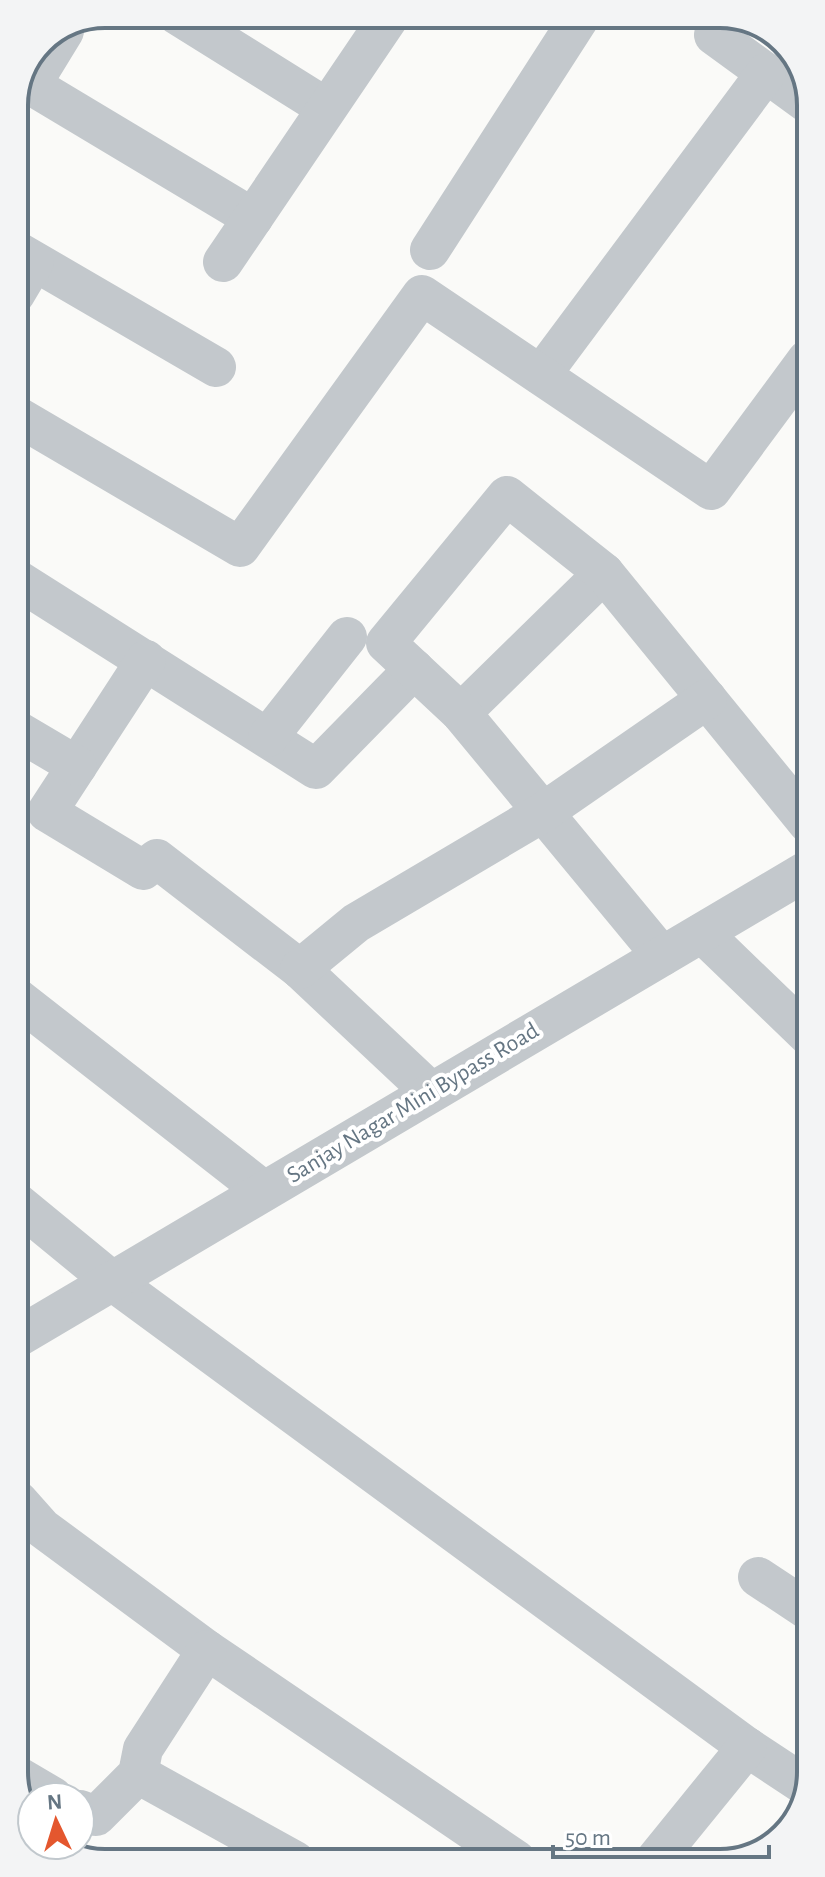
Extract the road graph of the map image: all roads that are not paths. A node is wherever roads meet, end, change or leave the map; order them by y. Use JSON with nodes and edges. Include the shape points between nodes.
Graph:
{"nodes":[{"id":1,"x":198,"y":28,"type":"edge"},
{"id":2,"x":381,"y":28,"type":"edge"},
{"id":3,"x":573,"y":28,"type":"edge"},
{"id":4,"x":714,"y":35,"type":"dead end"},
{"id":5,"x":54,"y":47,"type":"edge"},
{"id":6,"x":766,"y":73,"type":"junction"},
{"id":7,"x":31,"y":85,"type":"edge"},
{"id":8,"x":31,"y":85,"type":"edge"},
{"id":9,"x":796,"y":95,"type":"edge"},
{"id":10,"x":325,"y":107,"type":"junction"},
{"id":11,"x":253,"y":218,"type":"junction"},
{"id":12,"x":430,"y":250,"type":"dead end"},
{"id":13,"x":223,"y":262,"type":"dead end"},
{"id":14,"x":28,"y":273,"type":"edge"},
{"id":15,"x":216,"y":367,"type":"dead end"},
{"id":16,"x":797,"y":374,"type":"edge"},
{"id":17,"x":541,"y":375,"type":"junction"},
{"id":18,"x":28,"y":423,"type":"edge"},
{"id":19,"x":604,"y":573,"type":"junction"},
{"id":20,"x":28,"y":592,"type":"edge"},
{"id":21,"x":347,"y":637,"type":"dead end"},
{"id":22,"x":146,"y":660,"type":"junction"},
{"id":23,"x":414,"y":669,"type":"junction"},
{"id":24,"x":707,"y":699,"type":"junction"},
{"id":25,"x":461,"y":713,"type":"junction"},
{"id":26,"x":28,"y":737,"type":"edge"},
{"id":27,"x":268,"y":737,"type":"junction"},
{"id":28,"x":77,"y":766,"type":"junction"},
{"id":29,"x":797,"y":809,"type":"edge"},
{"id":30,"x":542,"y":813,"type":"junction"},
{"id":31,"x":797,"y":877,"type":"edge"},
{"id":32,"x":702,"y":933,"type":"junction"},
{"id":33,"x":662,"y":956,"type":"junction"},
{"id":34,"x":300,"y":969,"type":"junction"},
{"id":35,"x":28,"y":1007,"type":"edge"},
{"id":36,"x":797,"y":1024,"type":"edge"},
{"id":37,"x":431,"y":1092,"type":"junction"},
{"id":38,"x":264,"y":1191,"type":"junction"},
{"id":39,"x":28,"y":1212,"type":"edge"},
{"id":40,"x":112,"y":1281,"type":"junction"},
{"id":41,"x":28,"y":1331,"type":"edge"},
{"id":42,"x":28,"y":1512,"type":"edge"},
{"id":43,"x":758,"y":1577,"type":"dead end"},
{"id":44,"x":797,"y":1603,"type":"edge"},
{"id":45,"x":207,"y":1650,"type":"junction"},
{"id":46,"x":747,"y":1747,"type":"junction"},
{"id":47,"x":138,"y":1774,"type":"junction"},
{"id":48,"x":796,"y":1780,"type":"edge"},
{"id":49,"x":96,"y":1816,"type":"edge"},
{"id":50,"x":273,"y":1849,"type":"edge"},
{"id":51,"x":487,"y":1849,"type":"edge"},
{"id":52,"x":664,"y":1849,"type":"edge"}],
"edges":[{"from":1,"to":10,"type":"street"},
{"from":2,"to":10,"type":"street"},
{"from":3,"to":12,"type":"street"},
{"from":4,"to":6,"type":"street"},
{"from":5,"to":8,"type":"street"},
{"from":6,"to":9,"type":"street"},
{"from":6,"to":17,"type":"street"},
{"from":7,"to":11,"type":"street"},
{"from":10,"to":11,"type":"street"},
{"from":11,"to":13,"type":"street"},
{"from":14,"to":15,"type":"street"},
{"from":16,"to":17,"type":"street","via":[[711,490]]},
{"from":17,"to":18,"type":"street","via":[[422,295],[240,547]]},
{"from":19,"to":23,"type":"street","via":[[507,496],[386,643]]},
{"from":19,"to":24,"type":"street"},
{"from":19,"to":25,"type":"street"},
{"from":20,"to":22,"type":"street"},
{"from":21,"to":27,"type":"street"},
{"from":22,"to":27,"type":"street"},
{"from":22,"to":28,"type":"street"},
{"from":23,"to":25,"type":"street"},
{"from":23,"to":27,"type":"street","via":[[316,769]]},
{"from":24,"to":29,"type":"street"},
{"from":24,"to":30,"type":"street"},
{"from":25,"to":30,"type":"street"},
{"from":26,"to":28,"type":"street"},
{"from":28,"to":34,"type":"street","via":[[47,812],[143,870],[157,859]]},
{"from":30,"to":33,"type":"street"},
{"from":30,"to":34,"type":"street","via":[[356,923]]},
{"from":31,"to":32,"type":"street","name":"Sanjay Nagar Mini Bypass Road"},
{"from":32,"to":33,"type":"street","name":"Sanjay Nagar Mini Bypass Road"},
{"from":32,"to":36,"type":"street"},
{"from":33,"to":37,"type":"street","name":"Sanjay Nagar Mini Bypass Road"},
{"from":34,"to":37,"type":"street"},
{"from":35,"to":38,"type":"street"},
{"from":37,"to":38,"type":"street","name":"Sanjay Nagar Mini Bypass Road"},
{"from":38,"to":40,"type":"street","name":"Sanjay Nagar Mini Bypass Road"},
{"from":39,"to":40,"type":"street"},
{"from":40,"to":41,"type":"street","name":"Sanjay Nagar Mini Bypass Road"},
{"from":40,"to":46,"type":"street"},
{"from":42,"to":45,"type":"street"},
{"from":43,"to":44,"type":"street"},
{"from":45,"to":47,"type":"street","via":[[143,1749]]},
{"from":45,"to":51,"type":"street"},
{"from":46,"to":48,"type":"street"},
{"from":46,"to":52,"type":"street"},
{"from":47,"to":49,"type":"street"},
{"from":47,"to":50,"type":"street"}]}
